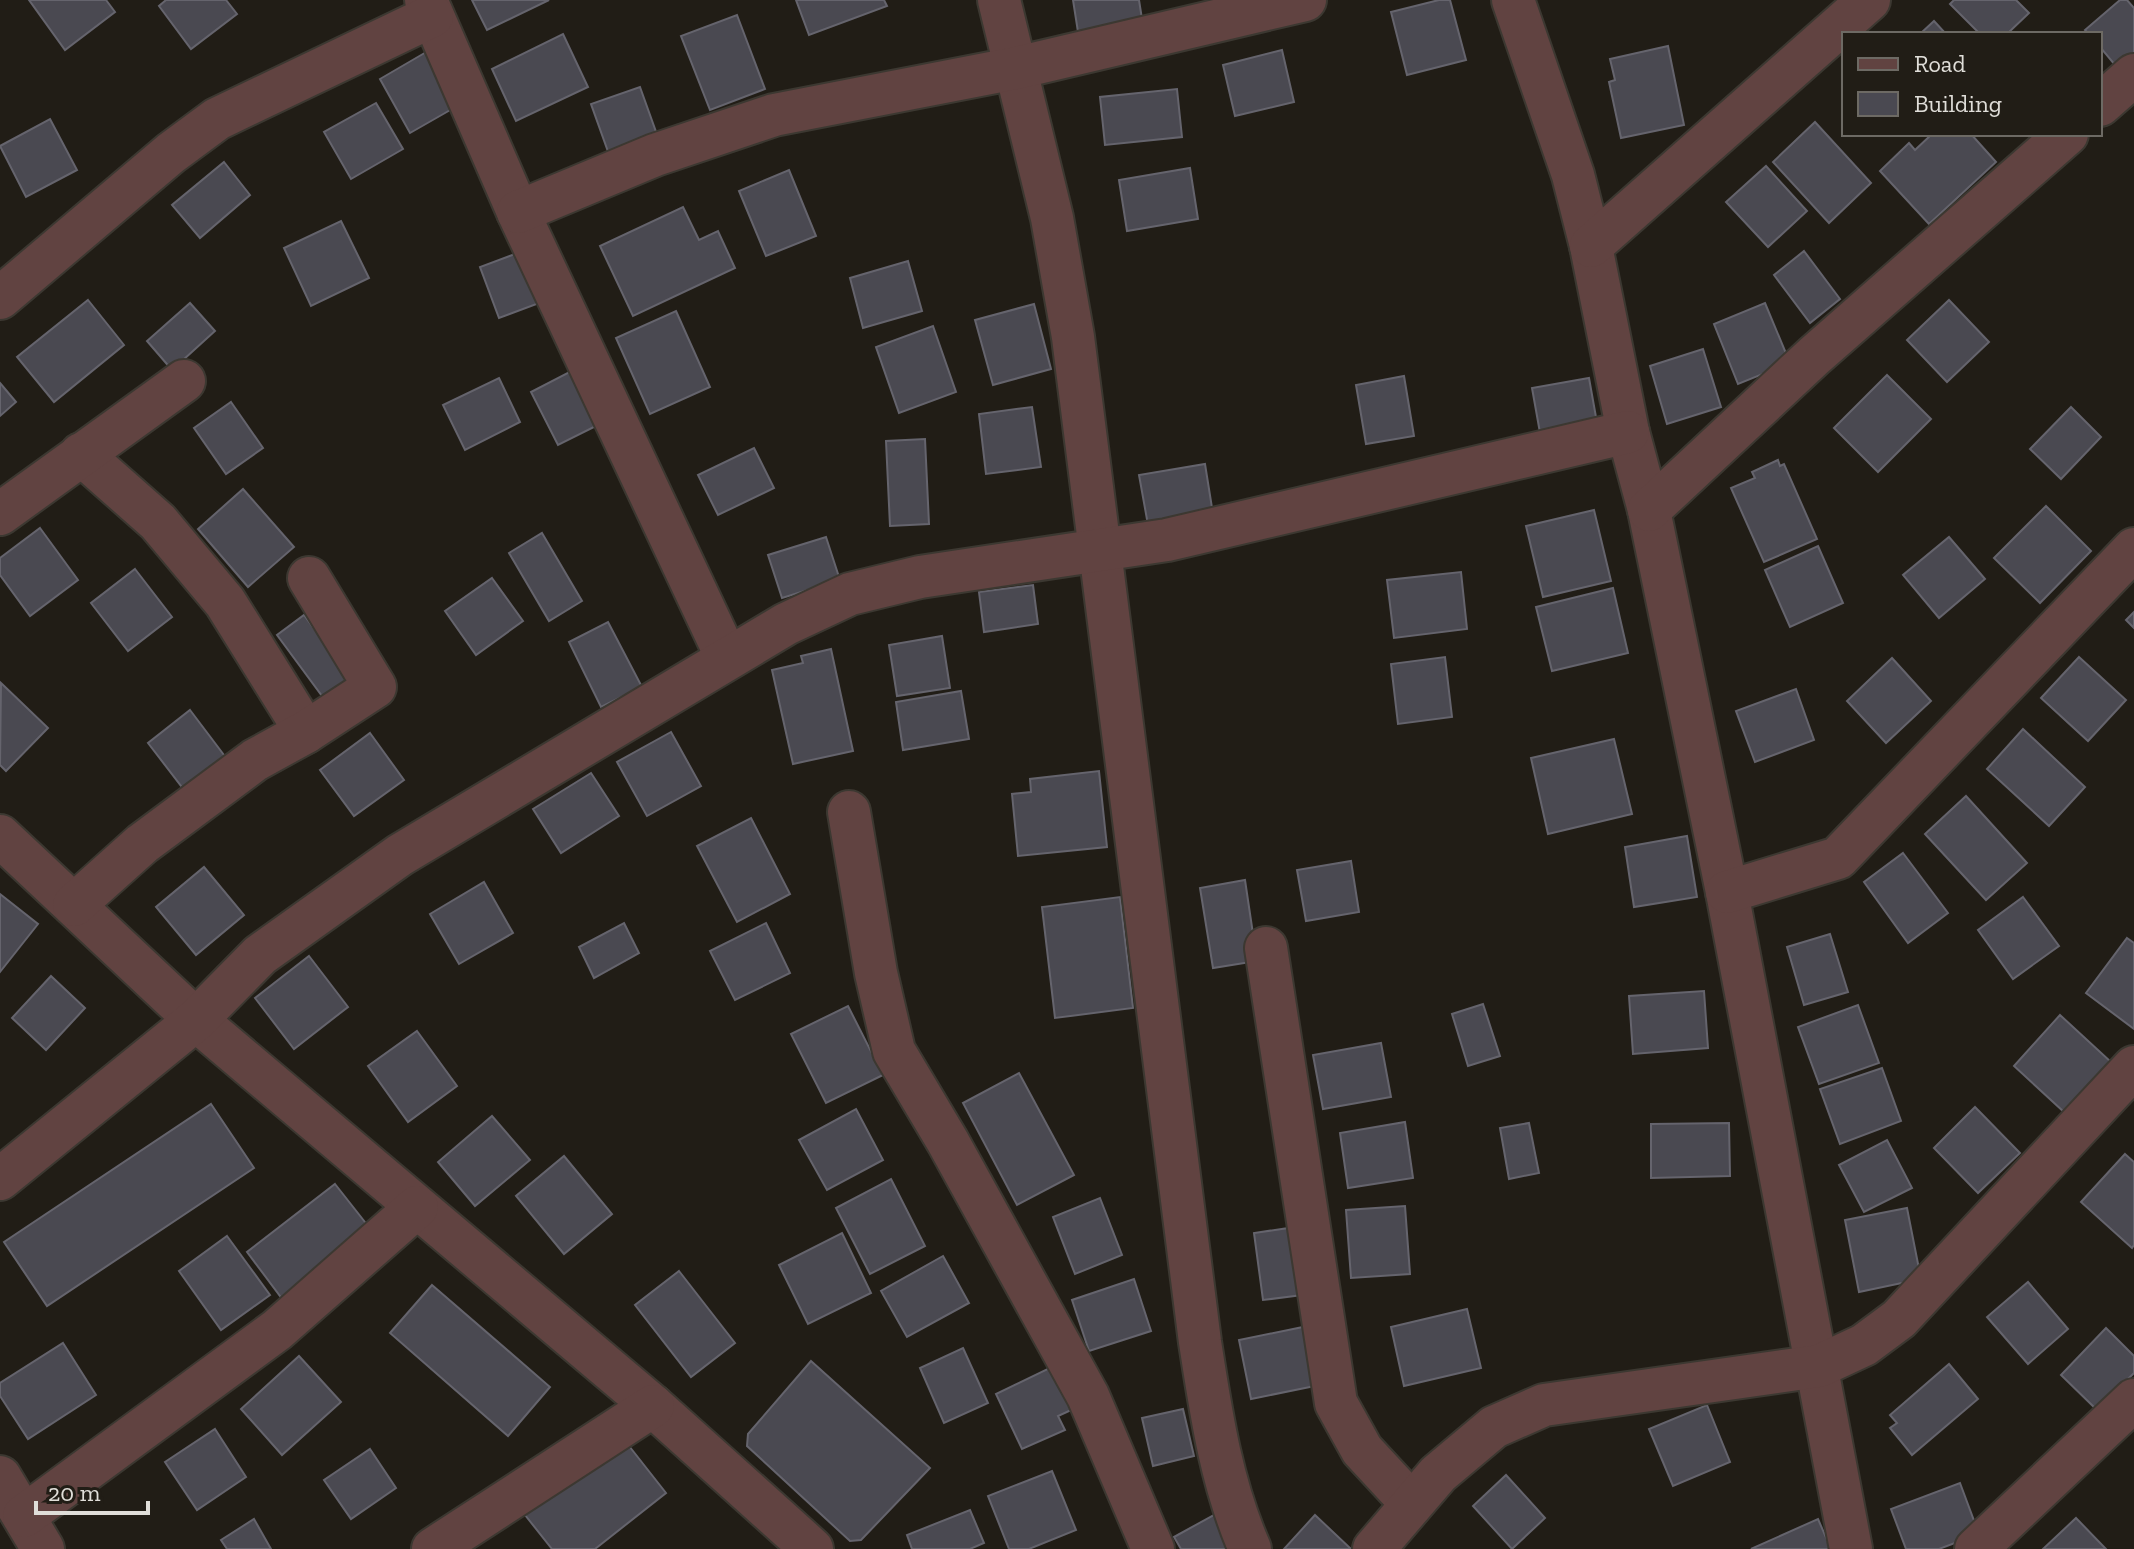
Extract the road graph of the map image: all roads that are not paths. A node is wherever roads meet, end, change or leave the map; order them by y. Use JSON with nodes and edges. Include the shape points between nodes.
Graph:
{"nodes":[{"id":1,"x":999,"y":0,"type":"edge"},
{"id":2,"x":1305,"y":0,"type":"edge"},
{"id":3,"x":1513,"y":0,"type":"edge"},
{"id":4,"x":1869,"y":0,"type":"edge"},
{"id":5,"x":429,"y":8,"type":"edge"},
{"id":6,"x":1016,"y":68,"type":"junction"},
{"id":7,"x":2134,"y":75,"type":"edge"},
{"id":8,"x":2102,"y":103,"type":"edge"},
{"id":9,"x":2065,"y":136,"type":"edge"},
{"id":10,"x":518,"y":212,"type":"junction"},
{"id":11,"x":1591,"y":246,"type":"junction"},
{"id":12,"x":0,"y":298,"type":"edge"},
{"id":13,"x":184,"y":381,"type":"dead end"},
{"id":14,"x":1628,"y":432,"type":"junction"},
{"id":15,"x":81,"y":454,"type":"junction"},
{"id":16,"x":1649,"y":510,"type":"junction"},
{"id":17,"x":0,"y":514,"type":"edge"},
{"id":18,"x":2134,"y":549,"type":"edge"},
{"id":19,"x":1100,"y":551,"type":"junction"},
{"id":20,"x":309,"y":578,"type":"dead end"},
{"id":21,"x":727,"y":658,"type":"junction"},
{"id":22,"x":306,"y":732,"type":"junction"},
{"id":23,"x":849,"y":812,"type":"dead end"},
{"id":24,"x":0,"y":836,"type":"edge"},
{"id":25,"x":1727,"y":892,"type":"junction"},
{"id":26,"x":74,"y":905,"type":"junction"},
{"id":27,"x":1266,"y":948,"type":"dead end"},
{"id":28,"x":196,"y":1020,"type":"junction"},
{"id":29,"x":2134,"y":1067,"type":"edge"},
{"id":30,"x":0,"y":1179,"type":"edge"},
{"id":31,"x":417,"y":1207,"type":"junction"},
{"id":32,"x":1819,"y":1366,"type":"junction"},
{"id":33,"x":2134,"y":1400,"type":"edge"},
{"id":34,"x":653,"y":1406,"type":"junction"},
{"id":35,"x":0,"y":1477,"type":"edge"},
{"id":36,"x":1412,"y":1504,"type":"junction"},
{"id":37,"x":34,"y":1532,"type":"edge"},
{"id":38,"x":433,"y":1549,"type":"edge"},
{"id":39,"x":812,"y":1549,"type":"edge"},
{"id":40,"x":1153,"y":1549,"type":"edge"},
{"id":41,"x":1250,"y":1549,"type":"edge"},
{"id":42,"x":1374,"y":1549,"type":"edge"},
{"id":43,"x":1851,"y":1549,"type":"edge"},
{"id":44,"x":1976,"y":1549,"type":"edge"}],
"edges":[{"from":1,"to":6,"type":"street"},
{"from":2,"to":6,"type":"street"},
{"from":3,"to":11,"type":"street","via":[[1573,175]]},
{"from":4,"to":11,"type":"street"},
{"from":5,"to":10,"type":"street"},
{"from":5,"to":12,"type":"street","via":[[217,119]]},
{"from":6,"to":10,"type":"street","via":[[774,115],[655,155]]},
{"from":6,"to":19,"type":"street","via":[[1052,218],[1073,337]]},
{"from":7,"to":8,"type":"street"},
{"from":9,"to":16,"type":"street","via":[[1814,356]]},
{"from":10,"to":21,"type":"street"},
{"from":11,"to":14,"type":"street"},
{"from":13,"to":15,"type":"street"},
{"from":14,"to":16,"type":"street"},
{"from":14,"to":19,"type":"street","via":[[1167,540]]},
{"from":15,"to":17,"type":"street"},
{"from":15,"to":22,"type":"street","via":[[158,522],[225,602]]},
{"from":16,"to":25,"type":"street"},
{"from":18,"to":25,"type":"street","via":[[1838,858]]},
{"from":19,"to":21,"type":"street","via":[[920,577],[850,594]]},
{"from":19,"to":41,"type":"street","via":[[1211,1413],[1234,1512]]},
{"from":20,"to":22,"type":"street","via":[[375,687]]},
{"from":21,"to":28,"type":"street","via":[[400,855],[260,955]]},
{"from":22,"to":26,"type":"street","via":[[242,769],[142,844]]},
{"from":23,"to":40,"type":"street","via":[[894,1051],[1088,1396]]},
{"from":24,"to":26,"type":"street"},
{"from":25,"to":32,"type":"street"},
{"from":26,"to":28,"type":"street"},
{"from":27,"to":36,"type":"street","via":[[1336,1403],[1362,1450]]},
{"from":28,"to":30,"type":"street"},
{"from":28,"to":31,"type":"street"},
{"from":29,"to":32,"type":"street","via":[[1899,1319],[1864,1345]]},
{"from":31,"to":34,"type":"street"},
{"from":31,"to":37,"type":"street"},
{"from":32,"to":36,"type":"street","via":[[1544,1405],[1494,1427],[1438,1474]]},
{"from":32,"to":43,"type":"street"},
{"from":33,"to":44,"type":"street"},
{"from":34,"to":38,"type":"street"},
{"from":34,"to":39,"type":"street"},
{"from":35,"to":37,"type":"street"},
{"from":36,"to":42,"type":"street"}]}
